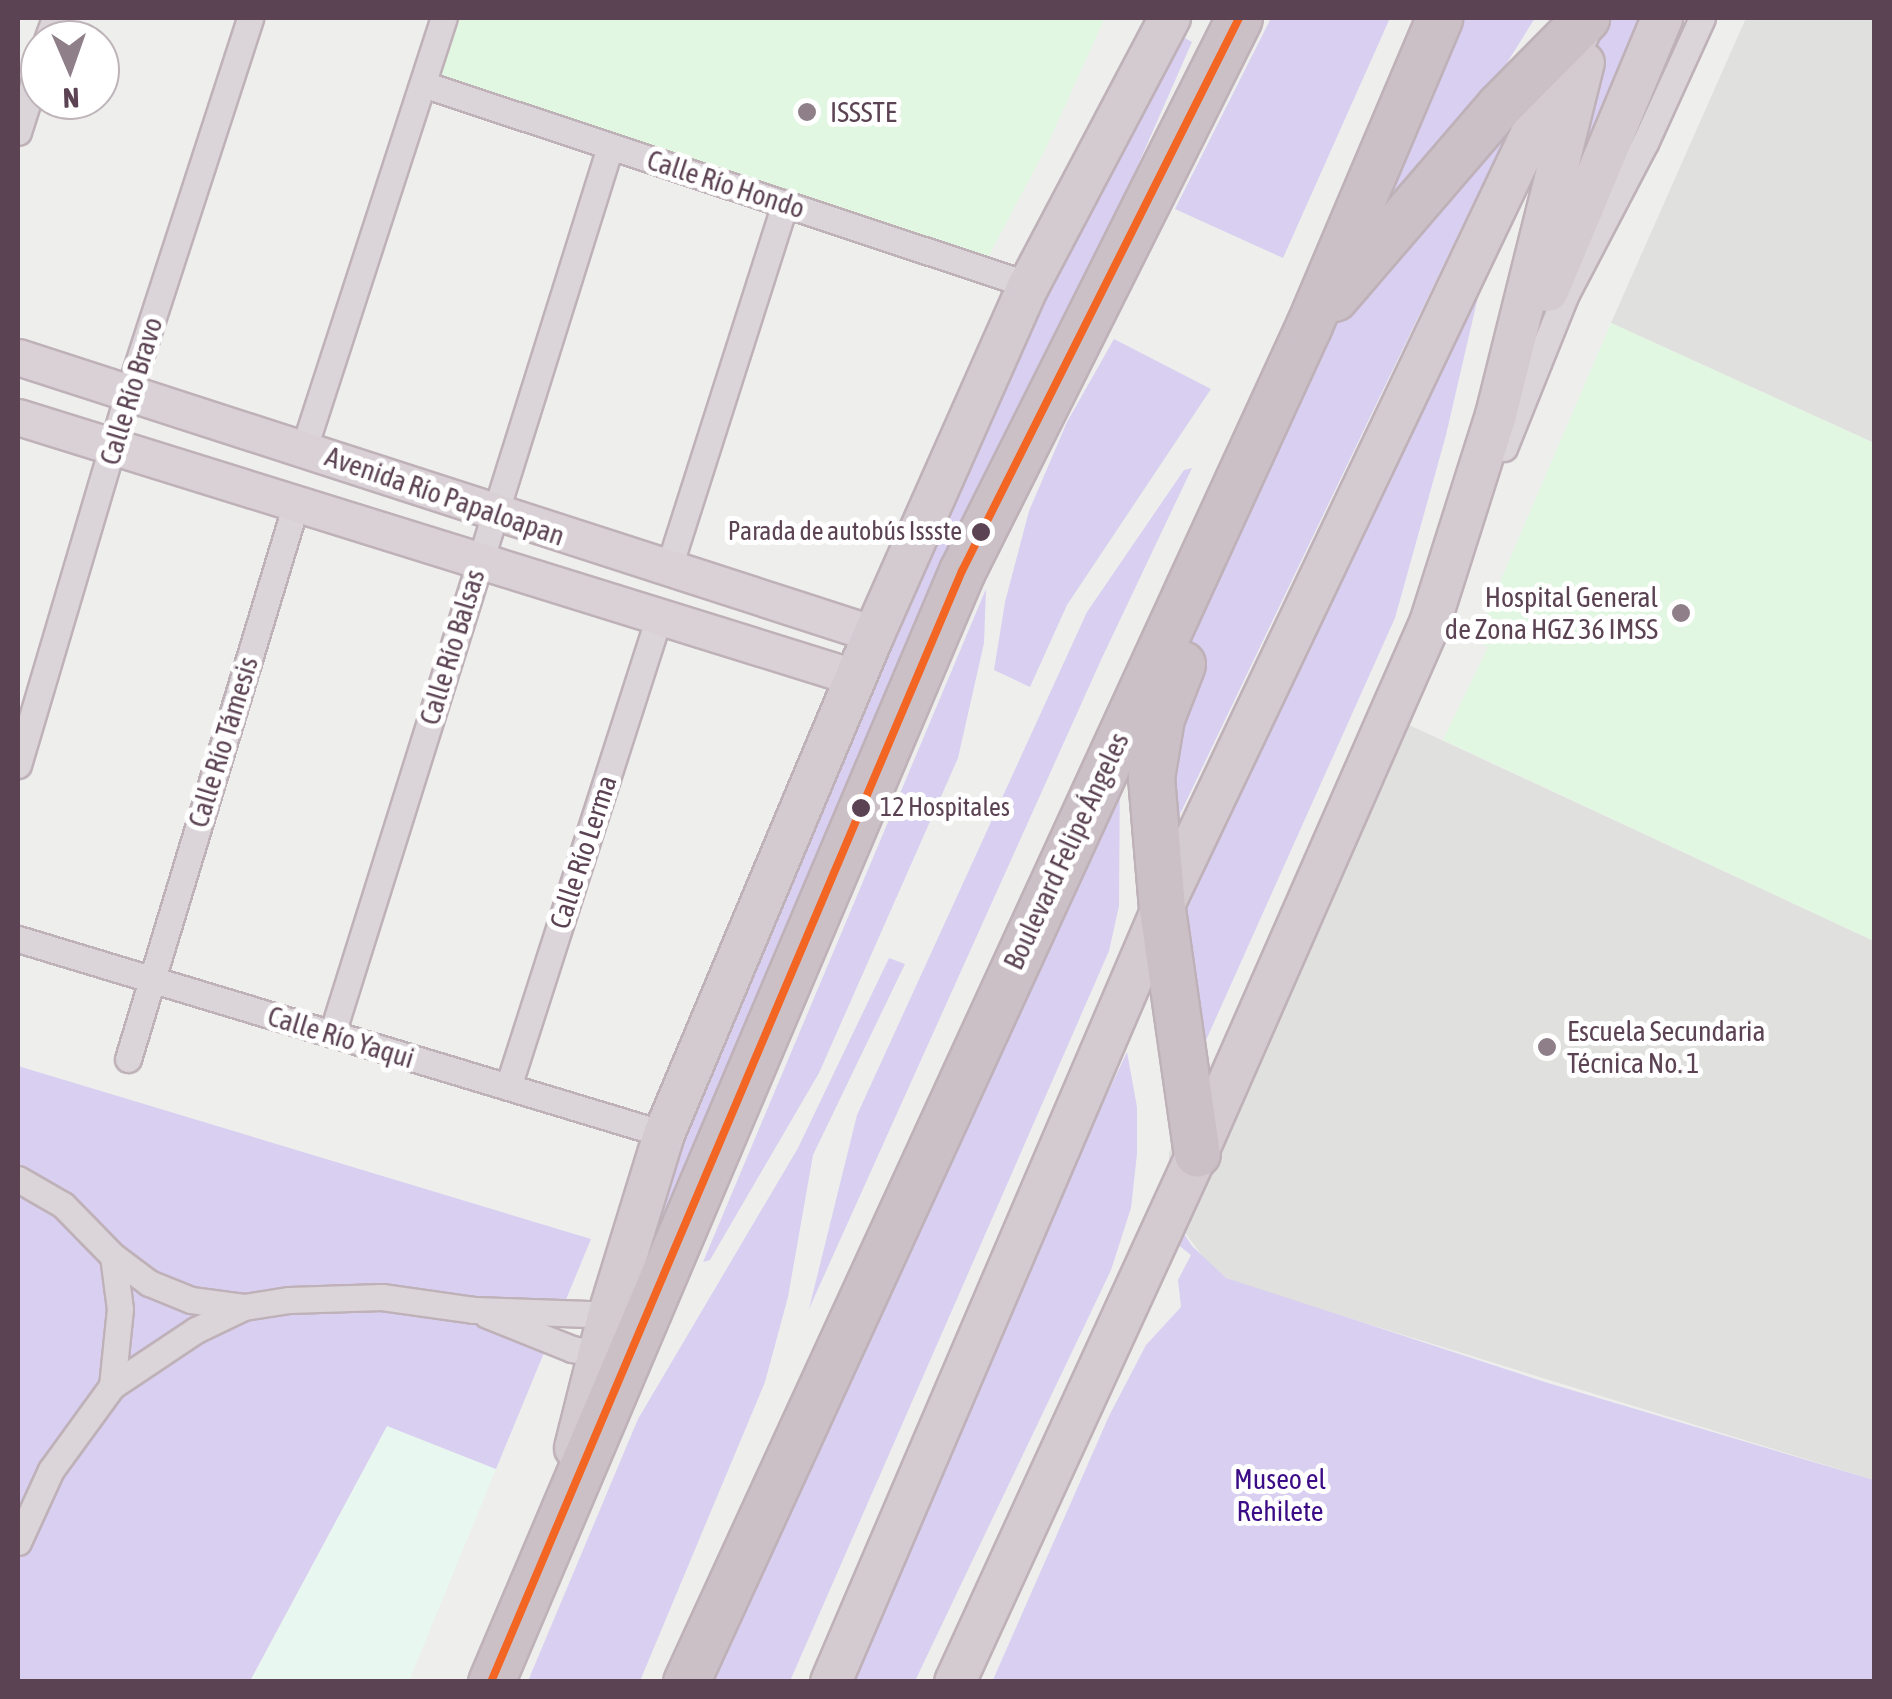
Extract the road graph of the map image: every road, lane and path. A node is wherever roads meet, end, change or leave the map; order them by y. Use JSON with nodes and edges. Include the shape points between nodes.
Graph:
{"nodes":[{"id":1,"x":250,"y":18,"type":"edge"},
{"id":2,"x":444,"y":18,"type":"edge"},
{"id":3,"x":1174,"y":18,"type":"edge"},
{"id":4,"x":1240,"y":18,"type":"edge"},
{"id":5,"x":1438,"y":18,"type":"edge"},
{"id":6,"x":1586,"y":18,"type":"edge"},
{"id":7,"x":1595,"y":18,"type":"edge"},
{"id":8,"x":1662,"y":18,"type":"edge"},
{"id":9,"x":1702,"y":18,"type":"edge"},
{"id":10,"x":423,"y":84,"type":"junction"},
{"id":11,"x":610,"y":147,"type":"junction"},
{"id":12,"x":785,"y":203,"type":"junction"},
{"id":13,"x":1029,"y":285,"type":"junction"},
{"id":14,"x":1309,"y":326,"type":"junction"},
{"id":15,"x":18,"y":357,"type":"edge"},
{"id":16,"x":129,"y":391,"type":"junction"},
{"id":17,"x":1496,"y":415,"type":"junction"},
{"id":18,"x":18,"y":417,"type":"edge"},
{"id":19,"x":113,"y":447,"type":"junction"},
{"id":20,"x":304,"y":448,"type":"junction"},
{"id":21,"x":1246,"y":456,"type":"junction"},
{"id":22,"x":296,"y":504,"type":"junction"},
{"id":23,"x":494,"y":514,"type":"junction"},
{"id":24,"x":478,"y":560,"type":"junction"},
{"id":25,"x":668,"y":570,"type":"junction"},
{"id":26,"x":658,"y":617,"type":"junction"},
{"id":27,"x":1430,"y":622,"type":"junction"},
{"id":28,"x":874,"y":634,"type":"junction"},
{"id":29,"x":857,"y":678,"type":"junction"},
{"id":30,"x":18,"y":766,"type":"edge"},
{"id":31,"x":1162,"y":908,"type":"junction"},
{"id":32,"x":18,"y":940,"type":"edge"},
{"id":33,"x":150,"y":980,"type":"junction"},
{"id":34,"x":332,"y":1034,"type":"junction"},
{"id":35,"x":128,"y":1059,"type":"dead end"},
{"id":36,"x":508,"y":1087,"type":"junction"},
{"id":37,"x":664,"y":1134,"type":"junction"},
{"id":38,"x":1197,"y":1154,"type":"junction"},
{"id":39,"x":18,"y":1179,"type":"edge"},
{"id":40,"x":113,"y":1256,"type":"junction"},
{"id":41,"x":244,"y":1307,"type":"junction"},
{"id":42,"x":473,"y":1310,"type":"junction"},
{"id":43,"x":620,"y":1336,"type":"junction"},
{"id":44,"x":112,"y":1386,"type":"junction"},
{"id":45,"x":18,"y":1542,"type":"edge"},
{"id":46,"x":490,"y":1682,"type":"edge"},
{"id":47,"x":686,"y":1682,"type":"edge"},
{"id":48,"x":831,"y":1682,"type":"edge"},
{"id":49,"x":956,"y":1682,"type":"edge"}],
"edges":[{"from":1,"to":16,"type":"street","name":"Calle Río Bravo"},
{"from":2,"to":10,"type":"street"},
{"from":3,"to":13,"type":"main road"},
{"from":4,"to":43,"type":"highway","via":[[962,571]]},
{"from":5,"to":14,"type":"highway","name":"Boulevard Felipe Ángeles"},
{"from":6,"to":14,"type":"highway","via":[[1499,106]]},
{"from":6,"to":31,"type":"main road"},
{"from":7,"to":17,"type":"main road"},
{"from":8,"to":17,"type":"main road"},
{"from":9,"to":27,"type":"street","via":[[1566,294]]},
{"from":10,"to":11,"type":"street","name":"Calle Río Hondo"},
{"from":10,"to":20,"type":"street"},
{"from":11,"to":12,"type":"street","name":"Calle Río Hondo"},
{"from":11,"to":23,"type":"street","name":"Calle Río Balsas"},
{"from":12,"to":13,"type":"street","name":"Calle Río Hondo"},
{"from":12,"to":25,"type":"street"},
{"from":13,"to":28,"type":"main road"},
{"from":14,"to":21,"type":"highway","name":"Boulevard Felipe Ángeles"},
{"from":15,"to":16,"type":"street","name":"Avenida Río Papaloapan"},
{"from":16,"to":19,"type":"street","name":"Calle Río Bravo"},
{"from":16,"to":20,"type":"street","name":"Avenida Río Papaloapan"},
{"from":17,"to":27,"type":"main road"},
{"from":18,"to":19,"type":"street","name":"Avenida Río Papaloapan"},
{"from":19,"to":22,"type":"street","name":"Avenida Río Papaloapan"},
{"from":19,"to":30,"type":"street","name":"Calle Río Bravo"},
{"from":20,"to":23,"type":"street","name":"Avenida Río Papaloapan"},
{"from":21,"to":31,"type":"highway","via":[[1224,562],[1161,718],[1151,778]]},
{"from":21,"to":47,"type":"highway","name":"Boulevard Felipe Ángeles"},
{"from":22,"to":24,"type":"street","name":"Avenida Río Papaloapan"},
{"from":22,"to":33,"type":"street","name":"Calle Río Támesis"},
{"from":23,"to":24,"type":"street","name":"Calle Río Balsas"},
{"from":23,"to":25,"type":"street","name":"Avenida Río Papaloapan"},
{"from":24,"to":26,"type":"street","name":"Avenida Río Papaloapan"},
{"from":24,"to":34,"type":"street","name":"Calle Río Balsas"},
{"from":25,"to":28,"type":"street","name":"Avenida Río Papaloapan"},
{"from":26,"to":29,"type":"street","name":"Avenida Río Papaloapan"},
{"from":26,"to":36,"type":"street","name":"Calle Río Lerma"},
{"from":27,"to":38,"type":"main road"},
{"from":28,"to":29,"type":"main road"},
{"from":29,"to":37,"type":"main road"},
{"from":31,"to":38,"type":"highway"},
{"from":31,"to":48,"type":"main road"},
{"from":32,"to":33,"type":"street","name":"Calle Río Yaqui"},
{"from":33,"to":34,"type":"street","name":"Calle Río Yaqui"},
{"from":33,"to":35,"type":"street","name":"Calle Río Támesis"},
{"from":34,"to":36,"type":"street","name":"Calle Río Yaqui"},
{"from":36,"to":37,"type":"street","name":"Calle Río Yaqui"},
{"from":37,"to":43,"type":"main road"},
{"from":38,"to":49,"type":"main road"},
{"from":39,"to":40,"type":"street","via":[[64,1204]]},
{"from":40,"to":41,"type":"street","via":[[148,1283],[192,1300]]},
{"from":40,"to":44,"type":"street","via":[[120,1309]]},
{"from":41,"to":42,"type":"street","via":[[366,1297]]},
{"from":41,"to":44,"type":"street"},
{"from":42,"to":43,"type":"street"},
{"from":42,"to":43,"type":"street"},
{"from":43,"to":46,"type":"highway","via":[[556,1524]]},
{"from":44,"to":45,"type":"street","via":[[51,1470]]}]}
